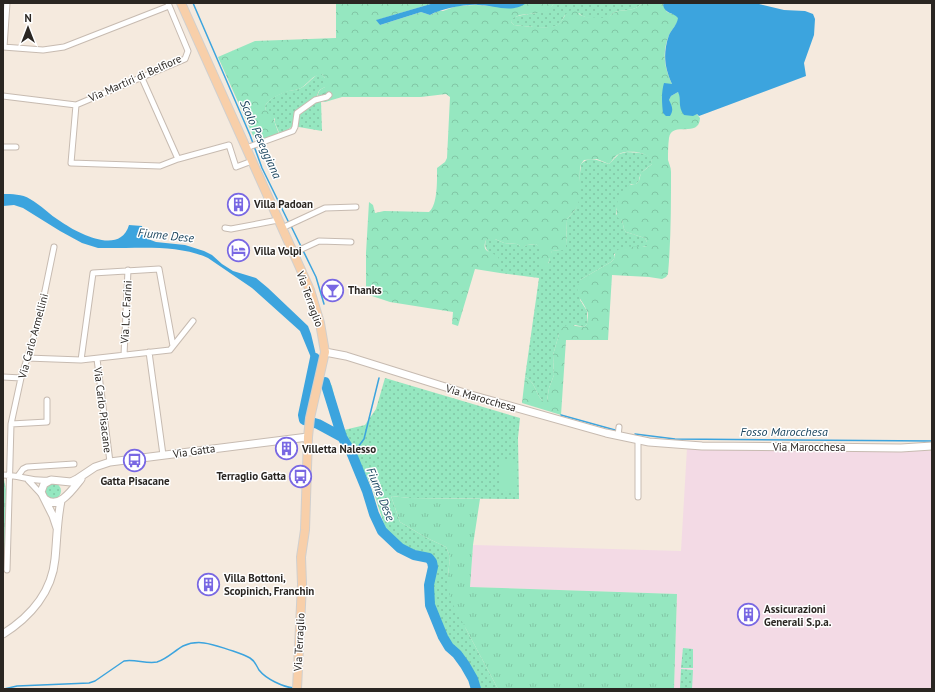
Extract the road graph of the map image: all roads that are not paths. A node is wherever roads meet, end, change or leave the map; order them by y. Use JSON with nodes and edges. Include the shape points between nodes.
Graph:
{"nodes":[{"id":1,"x":6,"y":3,"type":"edge"},
{"id":2,"x":181,"y":3,"type":"edge"},
{"id":3,"x":168,"y":4,"type":"edge"},
{"id":4,"x":3,"y":47,"type":"edge"},
{"id":5,"x":141,"y":76,"type":"junction"},
{"id":6,"x":329,"y":95,"type":"dead end"},
{"id":7,"x":3,"y":96,"type":"edge"},
{"id":8,"x":76,"y":104,"type":"junction"},
{"id":9,"x":3,"y":146,"type":"edge"},
{"id":10,"x":16,"y":147,"type":"dead end"},
{"id":11,"x":249,"y":147,"type":"junction"},
{"id":12,"x":178,"y":160,"type":"junction"},
{"id":13,"x":249,"y":162,"type":"junction"},
{"id":14,"x":356,"y":207,"type":"dead end"},
{"id":15,"x":278,"y":220,"type":"junction"},
{"id":16,"x":287,"y":226,"type":"junction"},
{"id":17,"x":225,"y":228,"type":"dead end"},
{"id":18,"x":351,"y":242,"type":"dead end"},
{"id":19,"x":54,"y":247,"type":"dead end"},
{"id":20,"x":299,"y":250,"type":"junction"},
{"id":21,"x":128,"y":270,"type":"junction"},
{"id":22,"x":193,"y":321,"type":"dead end"},
{"id":23,"x":174,"y":346,"type":"junction"},
{"id":24,"x":149,"y":352,"type":"junction"},
{"id":25,"x":325,"y":352,"type":"junction"},
{"id":26,"x":124,"y":355,"type":"junction"},
{"id":27,"x":27,"y":358,"type":"junction"},
{"id":28,"x":97,"y":359,"type":"junction"},
{"id":29,"x":80,"y":360,"type":"junction"},
{"id":30,"x":3,"y":377,"type":"edge"},
{"id":31,"x":21,"y":378,"type":"junction"},
{"id":32,"x":47,"y":400,"type":"dead end"},
{"id":33,"x":11,"y":424,"type":"junction"},
{"id":34,"x":619,"y":427,"type":"dead end"},
{"id":35,"x":618,"y":436,"type":"junction"},
{"id":36,"x":308,"y":437,"type":"junction"},
{"id":37,"x":638,"y":440,"type":"junction"},
{"id":38,"x":932,"y":446,"type":"edge"},
{"id":39,"x":164,"y":455,"type":"junction"},
{"id":40,"x":110,"y":462,"type":"junction"},
{"id":41,"x":74,"y":464,"type":"dead end"},
{"id":42,"x":3,"y":475,"type":"edge"},
{"id":43,"x":10,"y":475,"type":"junction"},
{"id":44,"x":84,"y":475,"type":"junction"},
{"id":45,"x":18,"y":476,"type":"junction"},
{"id":46,"x":28,"y":480,"type":"junction"},
{"id":47,"x":55,"y":480,"type":"junction"},
{"id":48,"x":638,"y":497,"type":"dead end"},
{"id":49,"x":43,"y":498,"type":"junction"},
{"id":50,"x":62,"y":500,"type":"junction"},
{"id":51,"x":57,"y":528,"type":"junction"},
{"id":52,"x":7,"y":570,"type":"dead end"},
{"id":53,"x":3,"y":634,"type":"edge"},
{"id":54,"x":297,"y":687,"type":"edge"}],
"edges":[{"from":1,"to":4,"type":"street"},
{"from":2,"to":11,"type":"main road","name":"Via Terraglio"},
{"from":3,"to":4,"type":"street","via":[[64,47],[43,50]]},
{"from":3,"to":5,"type":"street","name":"Via Martiri di Belfiore","via":[[188,51],[185,59]]},
{"from":5,"to":8,"type":"street","name":"Via Martiri di Belfiore"},
{"from":5,"to":12,"type":"street"},
{"from":6,"to":11,"type":"street","via":[[315,100],[297,113],[293,131]]},
{"from":7,"to":8,"type":"street","name":"Via Martiri di Belfiore"},
{"from":8,"to":12,"type":"street","name":"Via Martiri di Belfiore","via":[[71,163],[160,166]]},
{"from":9,"to":10,"type":"street"},
{"from":11,"to":13,"type":"main road","name":"Via Terraglio"},
{"from":12,"to":13,"type":"street","via":[[228,145],[236,167]]},
{"from":13,"to":15,"type":"main road","name":"Via Terraglio"},
{"from":14,"to":16,"type":"street","via":[[325,208]]},
{"from":15,"to":16,"type":"main road","name":"Via Terraglio"},
{"from":15,"to":17,"type":"street"},
{"from":16,"to":20,"type":"main road","name":"Via Terraglio"},
{"from":18,"to":20,"type":"street","via":[[319,241]]},
{"from":19,"to":27,"type":"street","name":"Via Carlo Armellini","via":[[39,320]]},
{"from":20,"to":25,"type":"main road","name":"Via Terraglio","via":[[317,311]]},
{"from":21,"to":23,"type":"street","via":[[159,269]]},
{"from":21,"to":26,"type":"street","name":"Via L.C. Farini"},
{"from":21,"to":29,"type":"street","via":[[93,273]]},
{"from":22,"to":23,"type":"street"},
{"from":23,"to":24,"type":"street","via":[[170,350]]},
{"from":24,"to":26,"type":"street"},
{"from":24,"to":39,"type":"street"},
{"from":25,"to":35,"type":"street","name":"Via Marocchesa"},
{"from":25,"to":36,"type":"main road","name":"Via Terraglio","via":[[309,421]]},
{"from":26,"to":28,"type":"street"},
{"from":27,"to":29,"type":"street"},
{"from":27,"to":31,"type":"street","name":"Via Carlo Armellini"},
{"from":28,"to":29,"type":"street"},
{"from":28,"to":40,"type":"street","name":"Via Carlo Pisacane"},
{"from":30,"to":31,"type":"street"},
{"from":31,"to":33,"type":"street","name":"Via Carlo Armellini"},
{"from":32,"to":33,"type":"street","via":[[47,422]]},
{"from":33,"to":43,"type":"street","name":"Via Carlo Armellini"},
{"from":34,"to":35,"type":"street"},
{"from":35,"to":37,"type":"street","name":"Via Marocchesa"},
{"from":36,"to":39,"type":"street","name":"Via Gatta"},
{"from":36,"to":54,"type":"main road","name":"Via Terraglio"},
{"from":37,"to":38,"type":"street","name":"Via Marocchesa","via":[[702,446]]},
{"from":37,"to":48,"type":"street"},
{"from":39,"to":40,"type":"street","name":"Via Gatta"},
{"from":40,"to":44,"type":"street","name":"Via Gatta","via":[[95,467]]},
{"from":41,"to":45,"type":"street","via":[[27,467]]},
{"from":42,"to":43,"type":"street"},
{"from":43,"to":45,"type":"street"},
{"from":43,"to":52,"type":"street"},
{"from":44,"to":47,"type":"street","name":"Via Gatta","via":[[71,482]]},
{"from":44,"to":50,"type":"street","name":"Via Gatta"},
{"from":45,"to":46,"type":"street"},
{"from":46,"to":47,"type":"street"},
{"from":46,"to":49,"type":"street"},
{"from":47,"to":49,"type":"street","via":[[44,484]]},
{"from":47,"to":50,"type":"street","via":[[64,486],[65,494]]},
{"from":49,"to":50,"type":"street","via":[[54,503]]},
{"from":49,"to":51,"type":"street"},
{"from":50,"to":51,"type":"street"},
{"from":51,"to":53,"type":"street","via":[[52,577],[46,590],[29,614]]}]}
